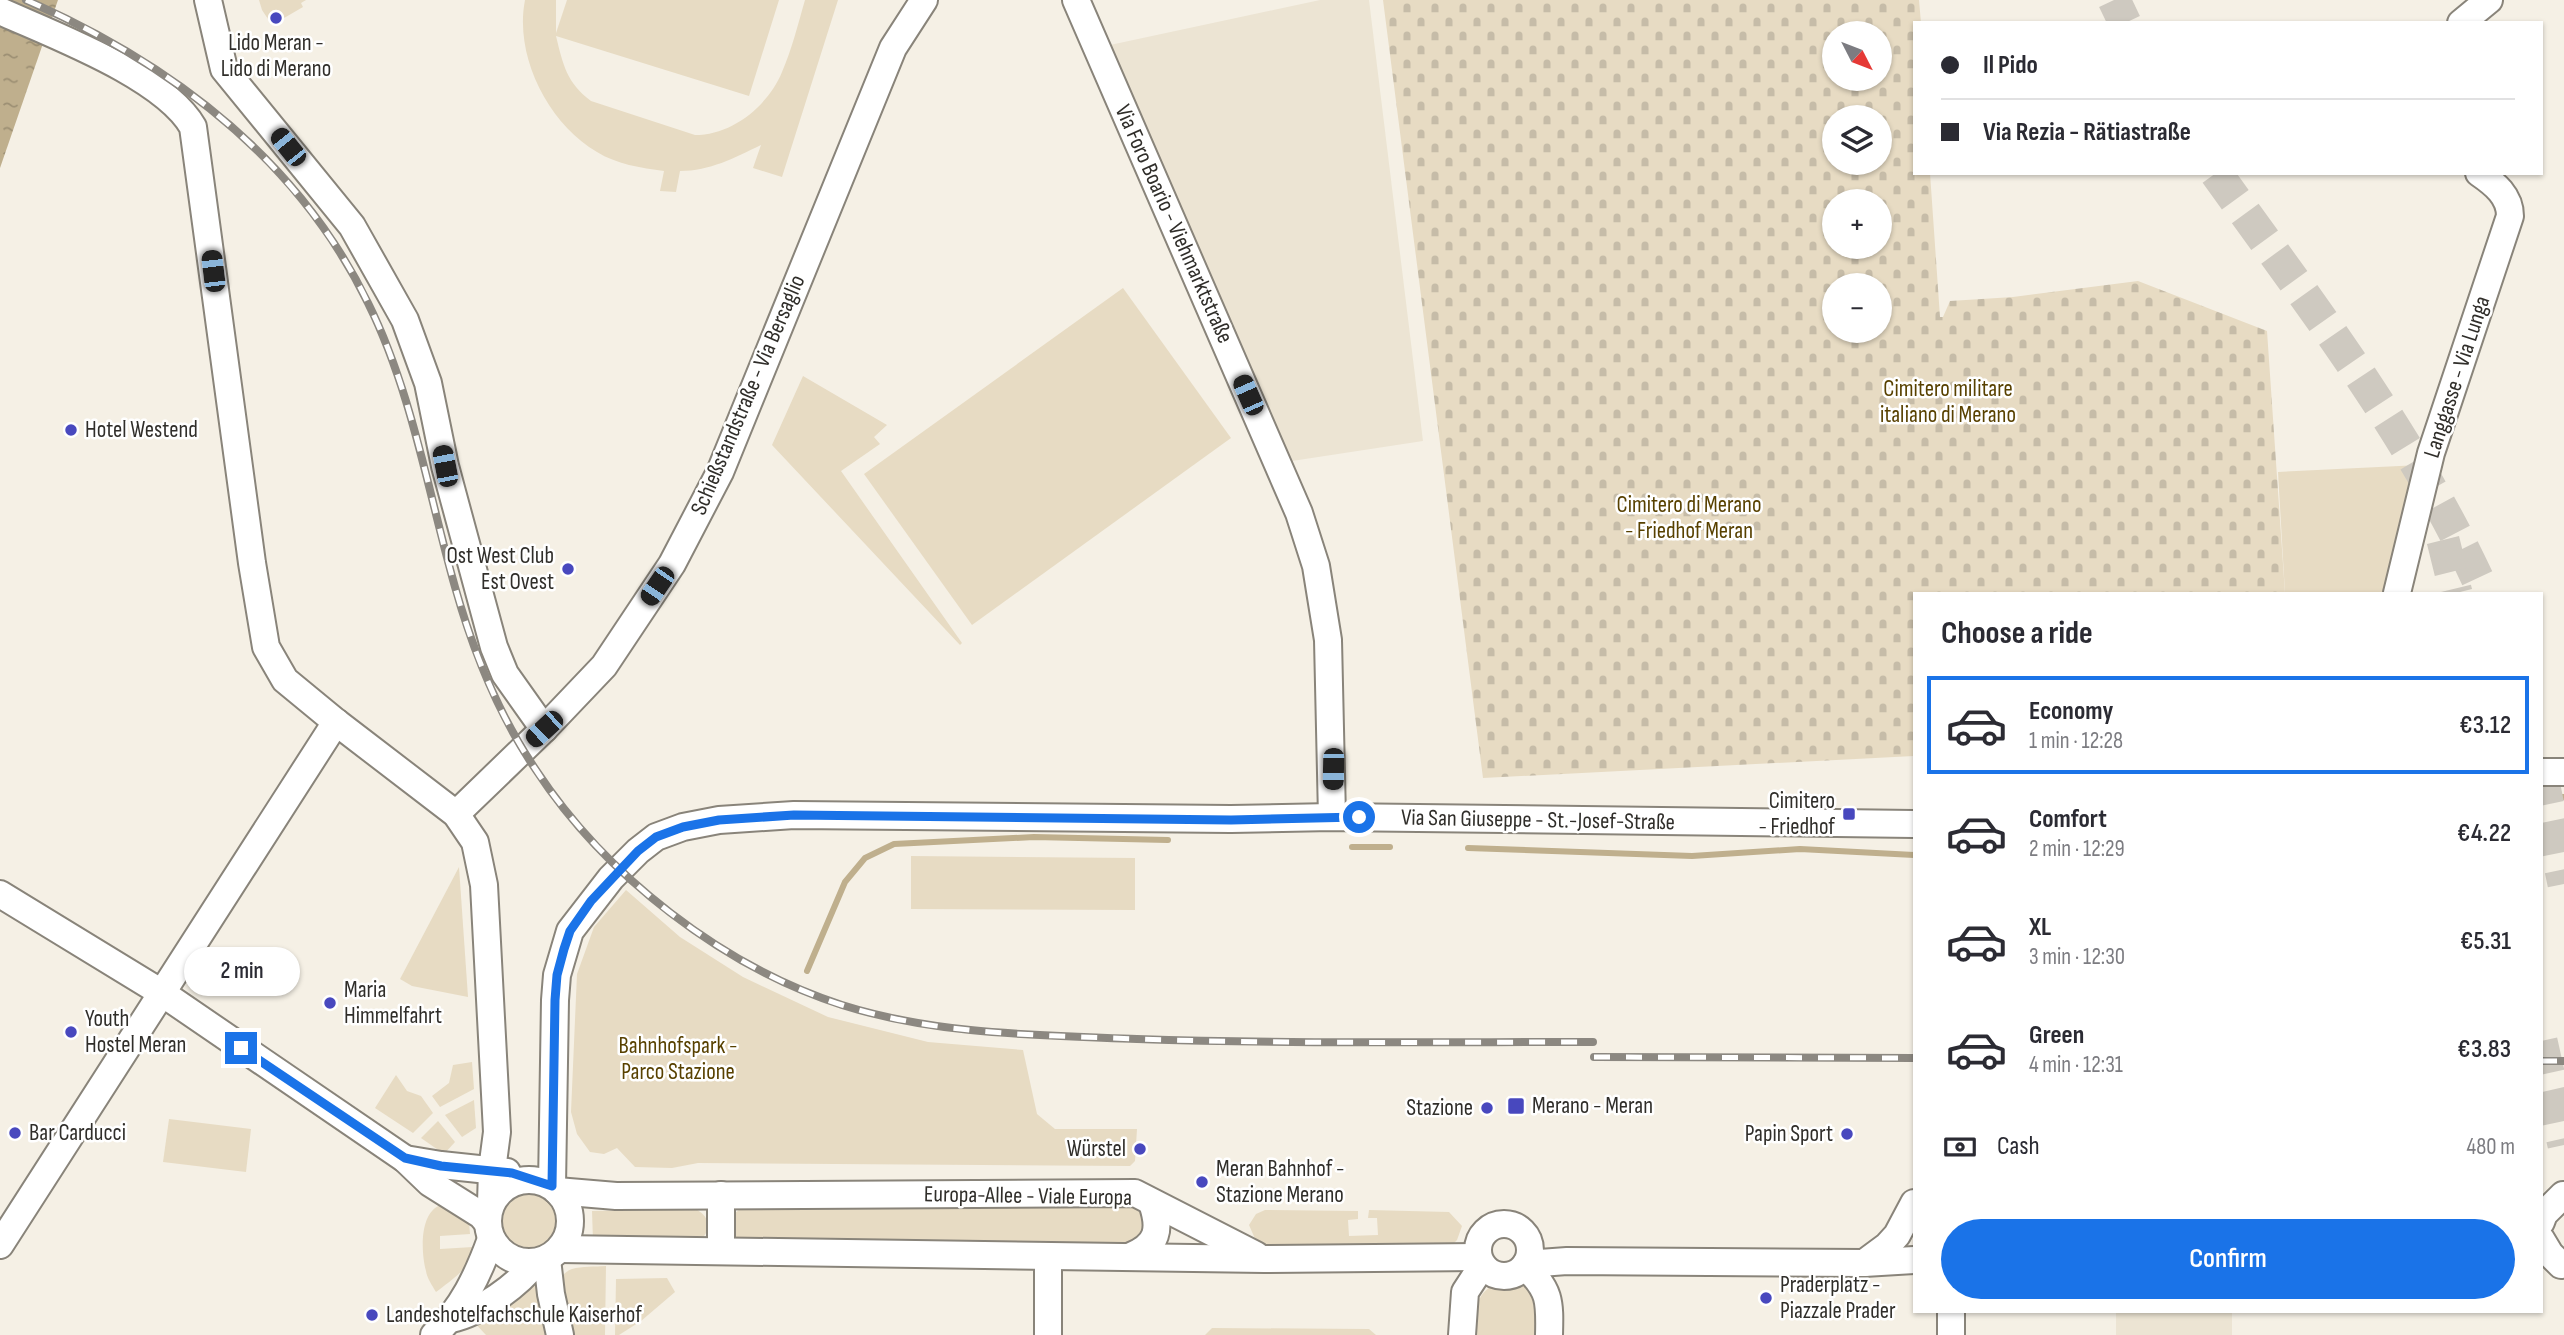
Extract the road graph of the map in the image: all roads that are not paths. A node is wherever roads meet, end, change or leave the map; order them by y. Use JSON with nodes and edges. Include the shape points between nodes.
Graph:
{"nodes":[{"id":1,"x":208,"y":0,"type":"edge"},
{"id":2,"x":924,"y":0,"type":"edge"},
{"id":3,"x":1076,"y":0,"type":"edge"},
{"id":4,"x":2489,"y":0,"type":"edge"},
{"id":5,"x":0,"y":11,"type":"edge"},
{"id":6,"x":2463,"y":21,"type":"edge"},
{"id":7,"x":2482,"y":175,"type":"edge"},
{"id":8,"x":2397,"y":592,"type":"edge"},
{"id":9,"x":336,"y":722,"type":"junction"},
{"id":10,"x":544,"y":729,"type":"junction"},
{"id":11,"x":2543,"y":772,"type":"edge"},
{"id":12,"x":2564,"y":772,"type":"edge"},
{"id":13,"x":456,"y":814,"type":"junction"},
{"id":14,"x":1332,"y":817,"type":"junction"},
{"id":15,"x":1913,"y":824,"type":"edge"},
{"id":16,"x":0,"y":894,"type":"edge"},
{"id":17,"x":162,"y":993,"type":"junction"},
{"id":18,"x":405,"y":1158,"type":"junction"},
{"id":19,"x":492,"y":1170,"type":"junction"},
{"id":20,"x":547,"y":1186,"type":"junction"},
{"id":21,"x":721,"y":1195,"type":"junction"},
{"id":22,"x":2556,"y":1195,"type":"edge"},
{"id":23,"x":1152,"y":1203,"type":"junction"},
{"id":24,"x":1910,"y":1212,"type":"edge"},
{"id":25,"x":2543,"y":1217,"type":"edge"},
{"id":26,"x":490,"y":1222,"type":"junction"},
{"id":27,"x":2543,"y":1242,"type":"edge"},
{"id":28,"x":0,"y":1245,"type":"edge"},
{"id":29,"x":721,"y":1250,"type":"junction"},
{"id":30,"x":1913,"y":1252,"type":"edge"},
{"id":31,"x":1048,"y":1256,"type":"junction"},
{"id":32,"x":1131,"y":1256,"type":"junction"},
{"id":33,"x":548,"y":1257,"type":"junction"},
{"id":34,"x":1527,"y":1258,"type":"junction"},
{"id":35,"x":1264,"y":1259,"type":"junction"},
{"id":36,"x":1447,"y":1259,"type":"junction"},
{"id":37,"x":1913,"y":1260,"type":"edge"},
{"id":38,"x":1570,"y":1261,"type":"junction"},
{"id":39,"x":1480,"y":1262,"type":"junction"},
{"id":40,"x":1864,"y":1264,"type":"junction"},
{"id":41,"x":2555,"y":1265,"type":"edge"},
{"id":42,"x":1465,"y":1292,"type":"junction"},
{"id":43,"x":1550,"y":1303,"type":"junction"},
{"id":44,"x":1951,"y":1313,"type":"edge"},
{"id":45,"x":442,"y":1327,"type":"edge"},
{"id":46,"x":560,"y":1335,"type":"edge"},
{"id":47,"x":1048,"y":1335,"type":"edge"},
{"id":48,"x":1462,"y":1335,"type":"edge"},
{"id":49,"x":1549,"y":1335,"type":"edge"},
{"id":50,"x":1951,"y":1335,"type":"edge"}],
"edges":[{"from":1,"to":10,"type":"street","via":[[224,69],[352,226],[405,320],[428,383],[445,466],[494,647],[505,674]]},
{"from":2,"to":10,"type":"street","name":"Schießstandstraße - Via Bersaglio","via":[[893,48],[720,472],[672,564],[604,666]]},
{"from":3,"to":14,"type":"street","name":"Via Foro Boario - Viehmarktstraße","via":[[1304,527],[1316,566],[1328,640]]},
{"from":4,"to":6,"type":"street"},
{"from":5,"to":9,"type":"street","via":[[119,67],[155,89],[188,118],[196,138],[266,647],[285,680]]},
{"from":7,"to":8,"type":"street","name":"Langgasse - Via Lunga","via":[[2510,203],[2510,216],[2431,453]]},
{"from":9,"to":13,"type":"street"},
{"from":9,"to":17,"type":"street"},
{"from":10,"to":13,"type":"street","name":"Schießstandstraße - Via Bersaglio"},
{"from":11,"to":12,"type":"street"},
{"from":13,"to":19,"type":"street","via":[[475,842],[484,885],[497,1132]]},
{"from":14,"to":15,"type":"street","name":"Via San Giuseppe - St.-Josef-Straße"},
{"from":14,"to":20,"type":"street","name":"Via San Giuseppe - St.-Josef-Straße","via":[[769,816],[719,820],[656,837],[591,901],[570,931],[557,975]]},
{"from":16,"to":17,"type":"street"},
{"from":17,"to":18,"type":"street"},
{"from":17,"to":28,"type":"street"},
{"from":18,"to":19,"type":"street","name":"Europa-Allee - Viale Europa"},
{"from":18,"to":26,"type":"street","via":[[429,1183]]},
{"from":19,"to":20,"type":"street","name":"Europa-Allee - Viale Europa"},
{"from":19,"to":26,"type":"street"},
{"from":20,"to":21,"type":"street","name":"Europa-Allee - Viale Europa","via":[[616,1196]]},
{"from":20,"to":26,"type":"street","via":[[511,1184],[503,1189]]},
{"from":20,"to":33,"type":"street","via":[[567,1204],[570,1219],[568,1235]]},
{"from":21,"to":23,"type":"street","name":"Europa-Allee - Viale Europa","via":[[1135,1193]]},
{"from":21,"to":29,"type":"street"},
{"from":22,"to":25,"type":"street"},
{"from":23,"to":32,"type":"street","via":[[1157,1216],[1155,1236],[1149,1246]]},
{"from":23,"to":35,"type":"street","name":"Europa-Allee - Viale Europa"},
{"from":24,"to":30,"type":"street","via":[[1908,1241]]},
{"from":24,"to":40,"type":"street","via":[[1887,1246]]},
{"from":26,"to":33,"type":"street","via":[[499,1250],[510,1258],[523,1262]]},
{"from":26,"to":45,"type":"street","via":[[479,1272]]},
{"from":27,"to":41,"type":"street"},
{"from":29,"to":31,"type":"street"},
{"from":29,"to":33,"type":"street"},
{"from":31,"to":32,"type":"street"},
{"from":31,"to":47,"type":"street"},
{"from":32,"to":35,"type":"street"},
{"from":33,"to":45,"type":"street","via":[[523,1279]]},
{"from":33,"to":46,"type":"street"},
{"from":34,"to":38,"type":"street","via":[[1546,1255]]},
{"from":34,"to":39,"type":"street","via":[[1518,1272],[1506,1277],[1492,1274]]},
{"from":34,"to":39,"type":"street","via":[[1525,1235],[1506,1224],[1482,1235]]},
{"from":34,"to":43,"type":"street"},
{"from":35,"to":36,"type":"street","name":"Europa-Allee - Viale Europa"},
{"from":36,"to":39,"type":"street","name":"Europa-Allee - Viale Europa"},
{"from":36,"to":42,"type":"street"},
{"from":37,"to":40,"type":"street"},
{"from":38,"to":40,"type":"street"},
{"from":38,"to":43,"type":"street"},
{"from":39,"to":42,"type":"street"},
{"from":42,"to":48,"type":"street"},
{"from":43,"to":49,"type":"street"},
{"from":44,"to":50,"type":"street"}]}
